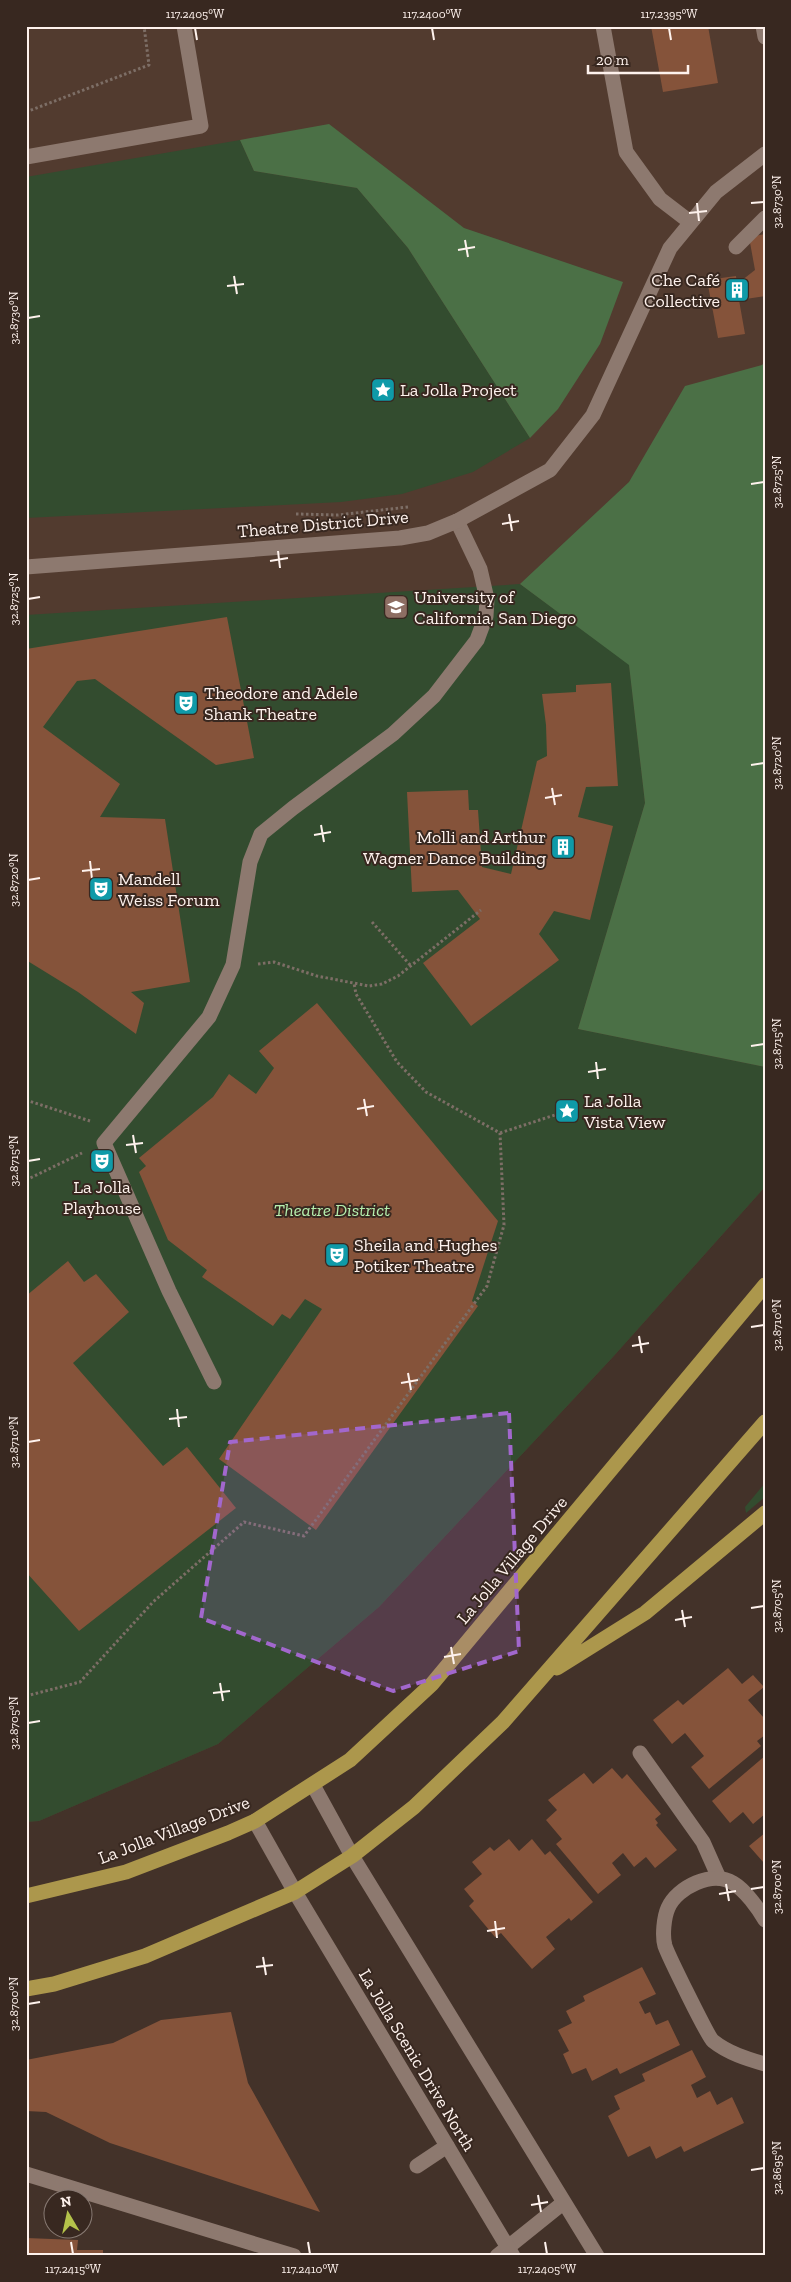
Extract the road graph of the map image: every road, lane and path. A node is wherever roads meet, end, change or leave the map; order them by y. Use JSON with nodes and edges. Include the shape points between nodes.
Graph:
{"nodes":[{"id":1,"x":144,"y":26,"type":"edge"},
{"id":2,"x":184,"y":26,"type":"edge"},
{"id":3,"x":603,"y":26,"type":"edge"},
{"id":4,"x":763,"y":26,"type":"edge"},
{"id":5,"x":765,"y":37,"type":"edge"},
{"id":6,"x":26,"y":112,"type":"edge"},
{"id":7,"x":765,"y":154,"type":"edge"},
{"id":8,"x":26,"y":157,"type":"edge"},
{"id":9,"x":765,"y":218,"type":"edge"},
{"id":10,"x":690,"y":222,"type":"junction"},
{"id":11,"x":736,"y":247,"type":"dead end"},
{"id":12,"x":408,"y":507,"type":"dead end"},
{"id":13,"x":296,"y":514,"type":"dead end"},
{"id":14,"x":457,"y":522,"type":"junction"},
{"id":15,"x":26,"y":567,"type":"edge"},
{"id":16,"x":481,"y":910,"type":"dead end"},
{"id":17,"x":372,"y":922,"type":"dead end"},
{"id":18,"x":233,"y":965,"type":"junction"},
{"id":19,"x":411,"y":966,"type":"junction"},
{"id":20,"x":354,"y":983,"type":"junction"},
{"id":21,"x":26,"y":1100,"type":"edge"},
{"id":22,"x":567,"y":1111,"type":"dead end"},
{"id":23,"x":500,"y":1133,"type":"junction"},
{"id":24,"x":104,"y":1143,"type":"junction"},
{"id":25,"x":26,"y":1180,"type":"edge"},
{"id":26,"x":765,"y":1286,"type":"edge"},
{"id":27,"x":214,"y":1382,"type":"dead end"},
{"id":28,"x":765,"y":1422,"type":"edge"},
{"id":29,"x":765,"y":1513,"type":"edge"},
{"id":30,"x":543,"y":1677,"type":"junction"},
{"id":31,"x":26,"y":1696,"type":"edge"},
{"id":32,"x":640,"y":1753,"type":"dead end"},
{"id":33,"x":313,"y":1785,"type":"junction"},
{"id":34,"x":255,"y":1821,"type":"junction"},
{"id":35,"x":352,"y":1856,"type":"junction"},
{"id":36,"x":719,"y":1878,"type":"junction"},
{"id":37,"x":295,"y":1892,"type":"junction"},
{"id":38,"x":26,"y":1896,"type":"edge"},
{"id":39,"x":765,"y":1920,"type":"edge"},
{"id":40,"x":26,"y":1989,"type":"edge"},
{"id":41,"x":765,"y":2064,"type":"edge"},
{"id":42,"x":447,"y":2146,"type":"junction"},
{"id":43,"x":417,"y":2166,"type":"dead end"},
{"id":44,"x":26,"y":2174,"type":"edge"},
{"id":45,"x":563,"y":2202,"type":"junction"},
{"id":46,"x":506,"y":2253,"type":"edge"},
{"id":47,"x":294,"y":2256,"type":"edge"},
{"id":48,"x":598,"y":2256,"type":"edge"}],
"edges":[{"from":1,"to":6,"type":"path","via":[[149,65]]},
{"from":2,"to":8,"type":"street","via":[[201,126]]},
{"from":3,"to":10,"type":"street","via":[[626,152],[660,199]]},
{"from":4,"to":5,"type":"street"},
{"from":7,"to":10,"type":"street","name":"Theatre District Drive","via":[[716,192]]},
{"from":9,"to":11,"type":"street"},
{"from":10,"to":14,"type":"street","name":"Theatre District Drive","via":[[670,248],[593,414],[550,470]]},
{"from":12,"to":13,"type":"path","via":[[338,515]]},
{"from":14,"to":15,"type":"street","name":"Theatre District Drive","via":[[428,533],[400,538]]},
{"from":14,"to":18,"type":"street","via":[[480,570],[487,599],[486,616],[477,640],[434,696],[393,734],[261,834],[250,862]]},
{"from":16,"to":19,"type":"path"},
{"from":17,"to":19,"type":"path"},
{"from":18,"to":20,"type":"path","via":[[274,962],[317,976]]},
{"from":18,"to":24,"type":"street","via":[[209,1017]]},
{"from":19,"to":20,"type":"path","via":[[382,984]]},
{"from":20,"to":23,"type":"path","via":[[356,994],[396,1062],[433,1097]]},
{"from":21,"to":24,"type":"path","via":[[94,1122]]},
{"from":22,"to":23,"type":"path"},
{"from":23,"to":31,"type":"path","via":[[504,1225],[487,1286],[304,1536],[244,1522],[153,1602],[80,1682]]},
{"from":24,"to":25,"type":"path"},
{"from":24,"to":27,"type":"street","via":[[169,1291]]},
{"from":26,"to":33,"type":"main road","name":"La Jolla Village Drive","via":[[432,1684],[350,1760]]},
{"from":28,"to":30,"type":"main road"},
{"from":29,"to":30,"type":"main road","via":[[646,1613]]},
{"from":30,"to":35,"type":"main road","via":[[503,1722],[414,1807]]},
{"from":32,"to":36,"type":"street","via":[[704,1842]]},
{"from":33,"to":34,"type":"main road","name":"La Jolla Village Drive"},
{"from":33,"to":35,"type":"street"},
{"from":34,"to":37,"type":"street","name":"La Jolla Scenic Drive North"},
{"from":34,"to":38,"type":"main road","name":"La Jolla Village Drive","via":[[126,1872]]},
{"from":35,"to":37,"type":"main road"},
{"from":35,"to":45,"type":"street"},
{"from":36,"to":39,"type":"street","via":[[739,1888]]},
{"from":36,"to":41,"type":"street","via":[[693,1884],[668,1907],[664,1944],[712,2040],[740,2057]]},
{"from":37,"to":40,"type":"main road","via":[[146,1956],[54,1984]]},
{"from":37,"to":42,"type":"street","name":"La Jolla Scenic Drive North"},
{"from":42,"to":43,"type":"street"},
{"from":42,"to":46,"type":"street","name":"La Jolla Scenic Drive North"},
{"from":44,"to":47,"type":"street"},
{"from":45,"to":46,"type":"street","name":"La Jolla Scenic Drive North"},
{"from":45,"to":48,"type":"street"}]}
